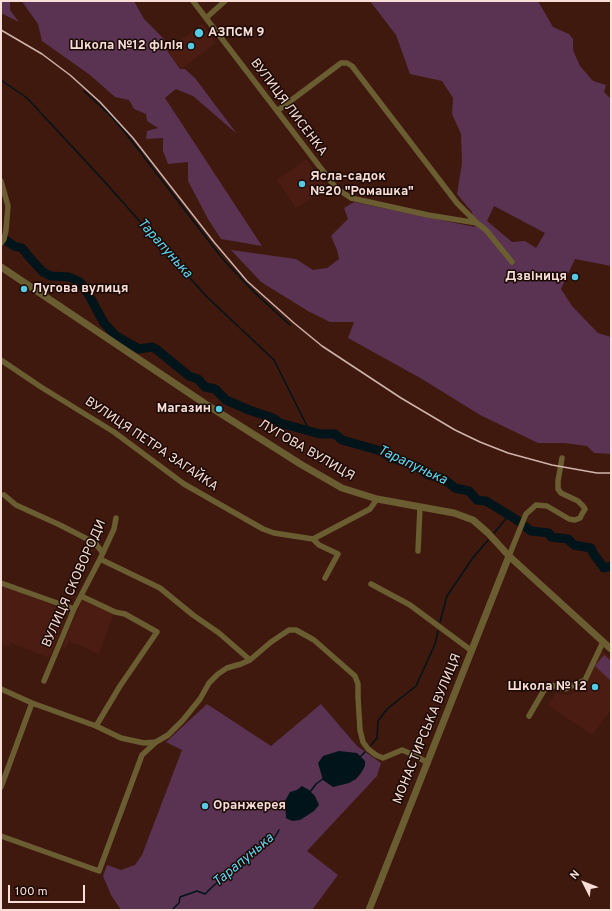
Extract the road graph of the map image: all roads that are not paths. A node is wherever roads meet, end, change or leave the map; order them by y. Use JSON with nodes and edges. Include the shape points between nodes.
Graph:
{"nodes":[{"id":1,"x":193,"y":1,"type":"edge"},
{"id":2,"x":225,"y":1,"type":"edge"},
{"id":3,"x":206,"y":18,"type":"junction"},
{"id":4,"x":277,"y":111,"type":"junction"},
{"id":5,"x":1,"y":181,"type":"edge"},
{"id":6,"x":477,"y":223,"type":"junction"},
{"id":7,"x":3,"y":229,"type":"edge"},
{"id":8,"x":1,"y":243,"type":"edge"},
{"id":9,"x":512,"y":262,"type":"dead end"},
{"id":10,"x":1,"y":267,"type":"edge"},
{"id":11,"x":1,"y":360,"type":"edge"},
{"id":12,"x":562,"y":458,"type":"dead end"},
{"id":13,"x":4,"y":495,"type":"dead end"},
{"id":14,"x":377,"y":500,"type":"junction"},
{"id":15,"x":420,"y":507,"type":"junction"},
{"id":16,"x":116,"y":518,"type":"dead end"},
{"id":17,"x":313,"y":539,"type":"junction"},
{"id":18,"x":418,"y":551,"type":"dead end"},
{"id":19,"x":103,"y":553,"type":"junction"},
{"id":20,"x":510,"y":556,"type":"junction"},
{"id":21,"x":100,"y":559,"type":"junction"},
{"id":22,"x":325,"y":578,"type":"dead end"},
{"id":23,"x":1,"y":584,"type":"edge"},
{"id":24,"x":371,"y":584,"type":"dead end"},
{"id":25,"x":81,"y":596,"type":"junction"},
{"id":26,"x":74,"y":609,"type":"junction"},
{"id":27,"x":603,"y":642,"type":"junction"},
{"id":28,"x":611,"y":649,"type":"edge"},
{"id":29,"x":472,"y":651,"type":"junction"},
{"id":30,"x":250,"y":660,"type":"junction"},
{"id":31,"x":44,"y":681,"type":"dead end"},
{"id":32,"x":1,"y":689,"type":"edge"},
{"id":33,"x":32,"y":703,"type":"junction"},
{"id":34,"x":529,"y":716,"type":"dead end"},
{"id":35,"x":96,"y":726,"type":"junction"},
{"id":36,"x":156,"y":742,"type":"junction"},
{"id":37,"x":428,"y":763,"type":"junction"},
{"id":38,"x":1,"y":787,"type":"edge"},
{"id":39,"x":1,"y":836,"type":"edge"},
{"id":40,"x":369,"y":910,"type":"edge"}],
"edges":[{"from":1,"to":3,"type":"street","name":"ВУЛИЦЯ ЛИСЕНКА"},
{"from":2,"to":3,"type":"street"},
{"from":3,"to":4,"type":"street","name":"ВУЛИЦЯ ЛИСЕНКА"},
{"from":4,"to":6,"type":"street","name":"ВУЛИЦЯ ЛИСЕНКА","via":[[343,194],[351,198]]},
{"from":4,"to":6,"type":"street","via":[[341,63],[352,66],[457,203]]},
{"from":5,"to":7,"type":"street","via":[[8,206]]},
{"from":6,"to":9,"type":"street","via":[[486,230]]},
{"from":7,"to":8,"type":"street","via":[[4,239]]},
{"from":10,"to":14,"type":"street","name":"ЛУГОВА ВУЛИЦЯ","via":[[204,403],[302,465],[342,488]]},
{"from":11,"to":17,"type":"street","name":"ВУЛИЦЯ ПЕТРА ЗАГАЙКА","via":[[114,432],[184,484],[263,529]]},
{"from":12,"to":20,"type":"street","via":[[558,489],[578,501],[585,509],[580,518],[575,520],[546,506],[536,505],[526,514]]},
{"from":13,"to":19,"type":"street","via":[[16,505],[94,542]]},
{"from":14,"to":15,"type":"street","name":"ЛУГОВА ВУЛИЦЯ"},
{"from":14,"to":17,"type":"street","via":[[370,509]]},
{"from":15,"to":18,"type":"street"},
{"from":15,"to":20,"type":"street","name":"ЛУГОВА ВУЛИЦЯ","via":[[454,513],[473,520]]},
{"from":16,"to":19,"type":"street","name":"ВУЛИЦЯ СКОВОРОДИ"},
{"from":17,"to":22,"type":"street","via":[[319,545],[338,554]]},
{"from":19,"to":21,"type":"street","name":"ВУЛИЦЯ СКОВОРОДИ"},
{"from":20,"to":27,"type":"street","name":"ЛУГОВА ВУЛИЦЯ"},
{"from":20,"to":29,"type":"street","name":"МОНАСТИРСЬКА ВУЛИЦЯ"},
{"from":21,"to":25,"type":"street","name":"ВУЛИЦЯ СКОВОРОДИ"},
{"from":21,"to":30,"type":"street","via":[[160,588]]},
{"from":23,"to":26,"type":"street"},
{"from":24,"to":29,"type":"street","via":[[410,605]]},
{"from":25,"to":26,"type":"street","name":"ВУЛИЦЯ СКОВОРОДИ"},
{"from":25,"to":35,"type":"street","via":[[125,614],[157,632]]},
{"from":26,"to":31,"type":"street","name":"ВУЛИЦЯ СКОВОРОДИ"},
{"from":27,"to":28,"type":"street","name":"ЛУГОВА ВУЛИЦЯ"},
{"from":27,"to":34,"type":"street","via":[[585,680],[565,689],[548,685]]},
{"from":29,"to":37,"type":"street","name":"МОНАСТИРСЬКА ВУЛИЦЯ"},
{"from":30,"to":36,"type":"street","via":[[226,668],[218,674],[183,720],[168,735]]},
{"from":30,"to":37,"type":"street","via":[[289,630],[296,630],[314,640],[355,676],[358,684],[360,730],[368,750],[383,758],[402,750]]},
{"from":32,"to":33,"type":"street"},
{"from":33,"to":35,"type":"street"},
{"from":33,"to":38,"type":"street"},
{"from":35,"to":36,"type":"street","via":[[131,741]]},
{"from":36,"to":39,"type":"street","via":[[142,756],[99,871]]},
{"from":37,"to":40,"type":"street","name":"МОНАСТИРСЬКА ВУЛИЦЯ"}]}
